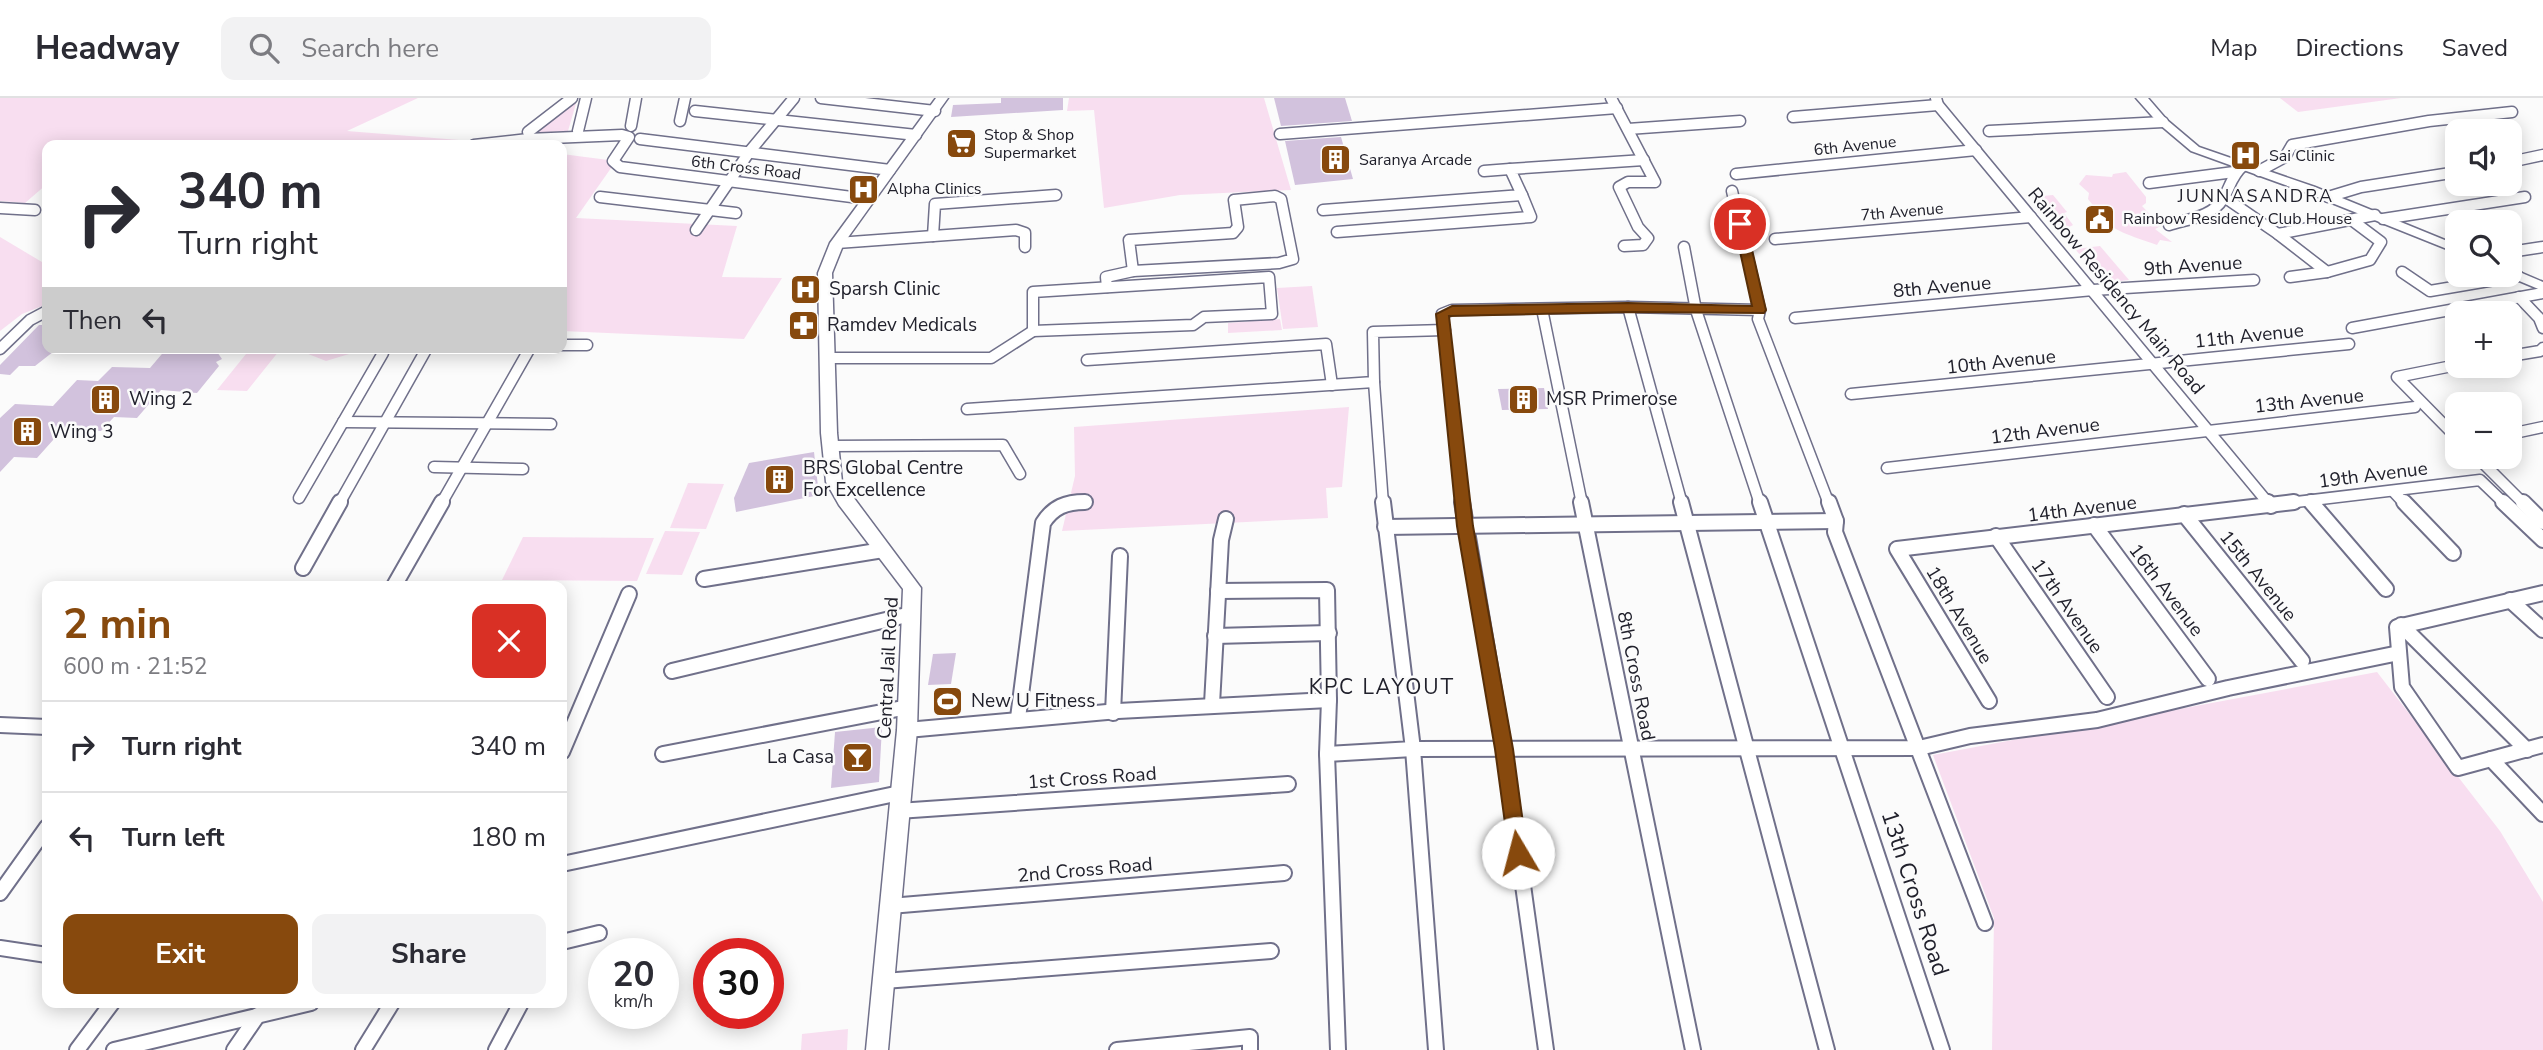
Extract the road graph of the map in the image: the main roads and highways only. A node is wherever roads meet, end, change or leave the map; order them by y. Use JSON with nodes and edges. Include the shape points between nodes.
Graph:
{"nodes":[{"id":1,"x":938,"y":104,"type":"edge"},
{"id":2,"x":877,"y":1050,"type":"edge"}],
"edges":[{"from":1,"to":2,"type":"main road","name":"Central Jail Road","via":[[837,243],[825,273],[834,482],[912,588],[907,730]]}]}
